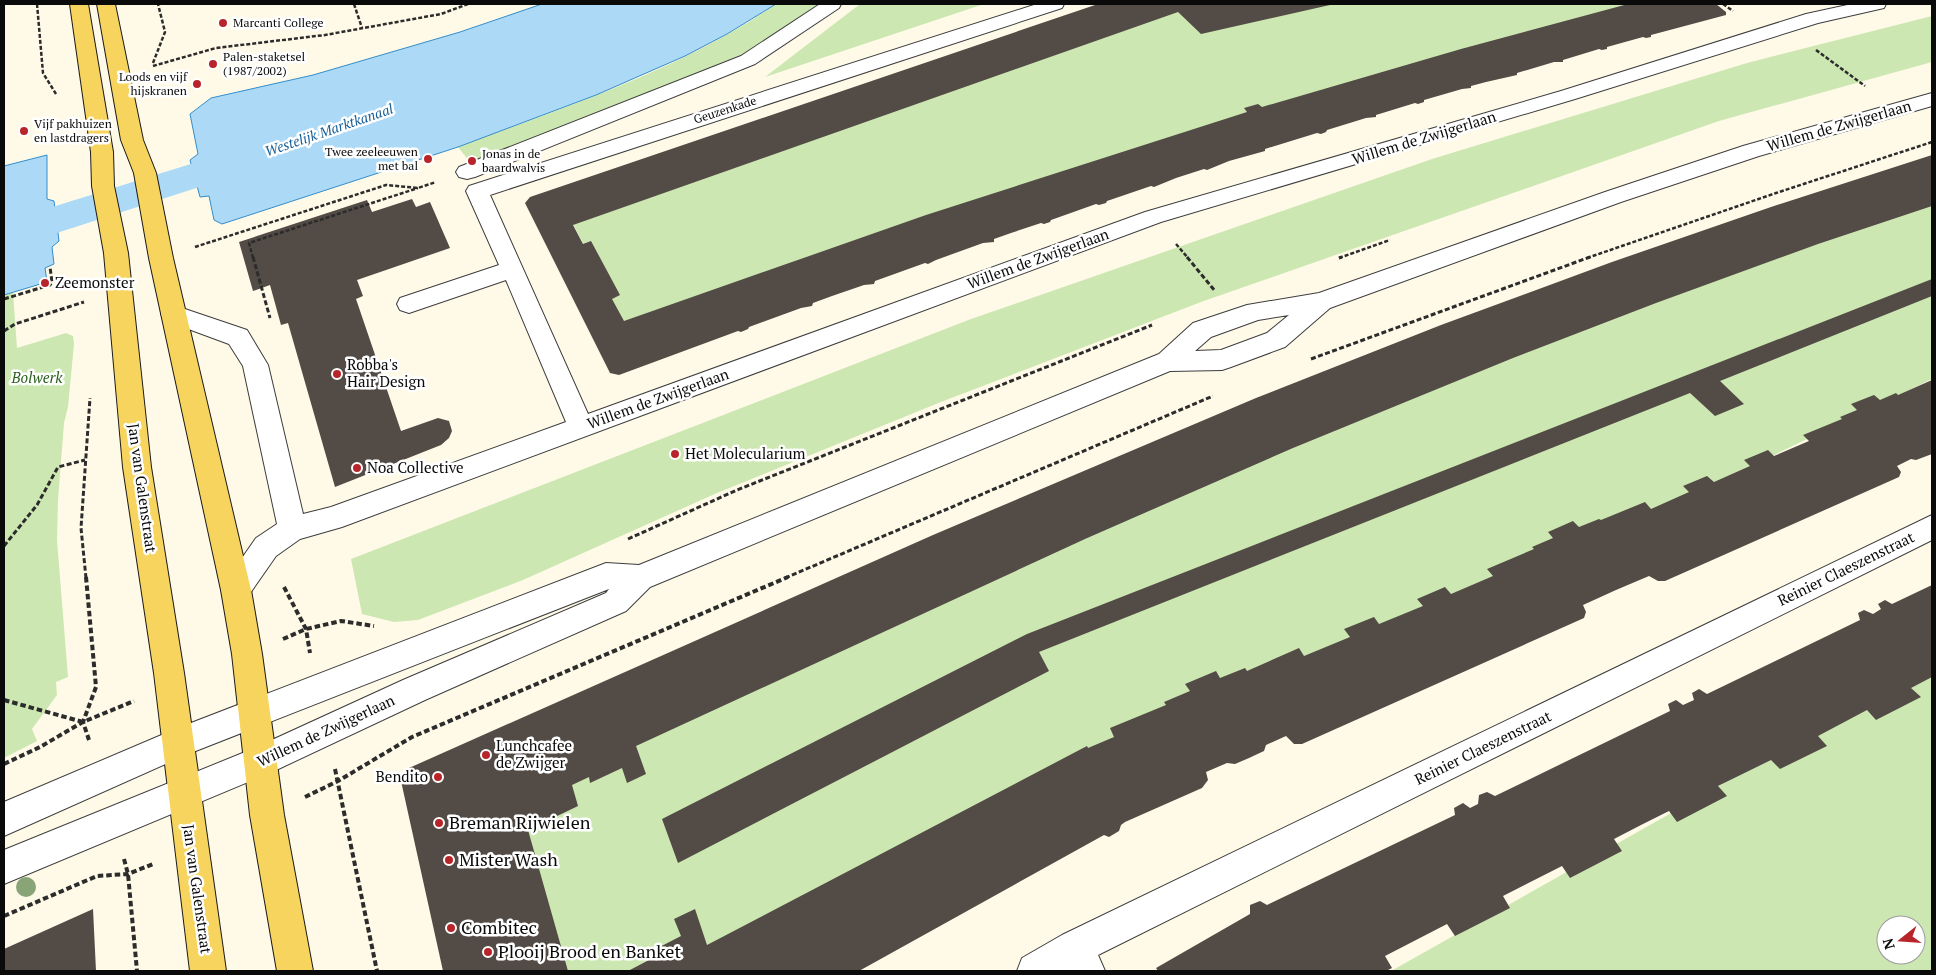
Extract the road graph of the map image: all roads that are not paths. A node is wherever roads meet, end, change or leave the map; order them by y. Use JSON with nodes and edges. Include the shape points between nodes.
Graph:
{"nodes":[{"id":1,"x":79,"y":4,"type":"edge"},
{"id":2,"x":106,"y":4,"type":"edge"},
{"id":3,"x":832,"y":4,"type":"edge"},
{"id":4,"x":1055,"y":4,"type":"edge"},
{"id":5,"x":1793,"y":4,"type":"edge"},
{"id":6,"x":1877,"y":4,"type":"edge"},
{"id":7,"x":1813,"y":18,"type":"junction"},
{"id":8,"x":1932,"y":99,"type":"edge"},
{"id":9,"x":472,"y":182,"type":"junction"},
{"id":10,"x":513,"y":268,"type":"junction"},
{"id":11,"x":1321,"y":302,"type":"junction"},
{"id":12,"x":409,"y":304,"type":"dead end"},
{"id":13,"x":173,"y":314,"type":"junction"},
{"id":14,"x":1168,"y":361,"type":"junction"},
{"id":15,"x":581,"y":427,"type":"junction"},
{"id":16,"x":1932,"y":527,"type":"edge"},
{"id":17,"x":292,"y":530,"type":"junction"},
{"id":18,"x":640,"y":578,"type":"junction"},
{"id":19,"x":236,"y":590,"type":"junction"},
{"id":20,"x":254,"y":715,"type":"junction"},
{"id":21,"x":178,"y":743,"type":"junction"},
{"id":22,"x":261,"y":761,"type":"junction"},
{"id":23,"x":184,"y":794,"type":"junction"},
{"id":24,"x":4,"y":819,"type":"edge"},
{"id":25,"x":4,"y":867,"type":"edge"},
{"id":26,"x":1081,"y":960,"type":"edge"},
{"id":27,"x":208,"y":971,"type":"edge"},
{"id":28,"x":295,"y":971,"type":"edge"},
{"id":29,"x":1035,"y":971,"type":"edge"}],
"edges":[{"from":1,"to":21,"type":"main road","name":"Jan van Galenstraat","via":[[120,288],[137,467]]},
{"from":2,"to":13,"type":"main road","via":[[132,140],[145,174]]},
{"from":3,"to":9,"type":"street","via":[[748,60]]},
{"from":4,"to":9,"type":"street","name":"Geuzenkade"},
{"from":5,"to":7,"type":"street"},
{"from":6,"to":7,"type":"street","name":"Willem de Zwijgerlaan"},
{"from":7,"to":15,"type":"street","name":"Willem de Zwijgerlaan","via":[[1568,95],[1153,216]]},
{"from":8,"to":11,"type":"street","name":"Willem de Zwijgerlaan","via":[[1751,151]]},
{"from":9,"to":10,"type":"street"},
{"from":10,"to":12,"type":"street"},
{"from":10,"to":15,"type":"street"},
{"from":11,"to":14,"type":"street","name":"Willem de Zwijgerlaan","via":[[1256,311],[1202,330]]},
{"from":11,"to":14,"type":"street","name":"Willem de Zwijgerlaan","via":[[1276,340],[1222,360]]},
{"from":13,"to":17,"type":"street","via":[[238,337],[255,365]]},
{"from":13,"to":19,"type":"main road"},
{"from":14,"to":18,"type":"street","name":"Willem de Zwijgerlaan"},
{"from":15,"to":17,"type":"street","name":"Willem de Zwijgerlaan","via":[[332,519]]},
{"from":16,"to":26,"type":"street","name":"Reinier Claeszenstraat"},
{"from":17,"to":19,"type":"street","name":"Willem de Zwijgerlaan","via":[[266,547]]},
{"from":18,"to":20,"type":"street","name":"Willem de Zwijgerlaan","via":[[606,576]]},
{"from":18,"to":22,"type":"street","name":"Willem de Zwijgerlaan","via":[[616,602]]},
{"from":19,"to":20,"type":"main road"},
{"from":20,"to":21,"type":"street","name":"Willem de Zwijgerlaan"},
{"from":20,"to":22,"type":"main road"},
{"from":21,"to":23,"type":"main road","name":"Jan van Galenstraat"},
{"from":21,"to":24,"type":"street","name":"Willem de Zwijgerlaan"},
{"from":22,"to":23,"type":"street","name":"Willem de Zwijgerlaan"},
{"from":22,"to":28,"type":"main road","via":[[267,815]]},
{"from":23,"to":25,"type":"street","name":"Willem de Zwijgerlaan"},
{"from":23,"to":27,"type":"main road","name":"Jan van Galenstraat"},
{"from":26,"to":29,"type":"street","name":"Reinier Claeszenstraat"}]}
